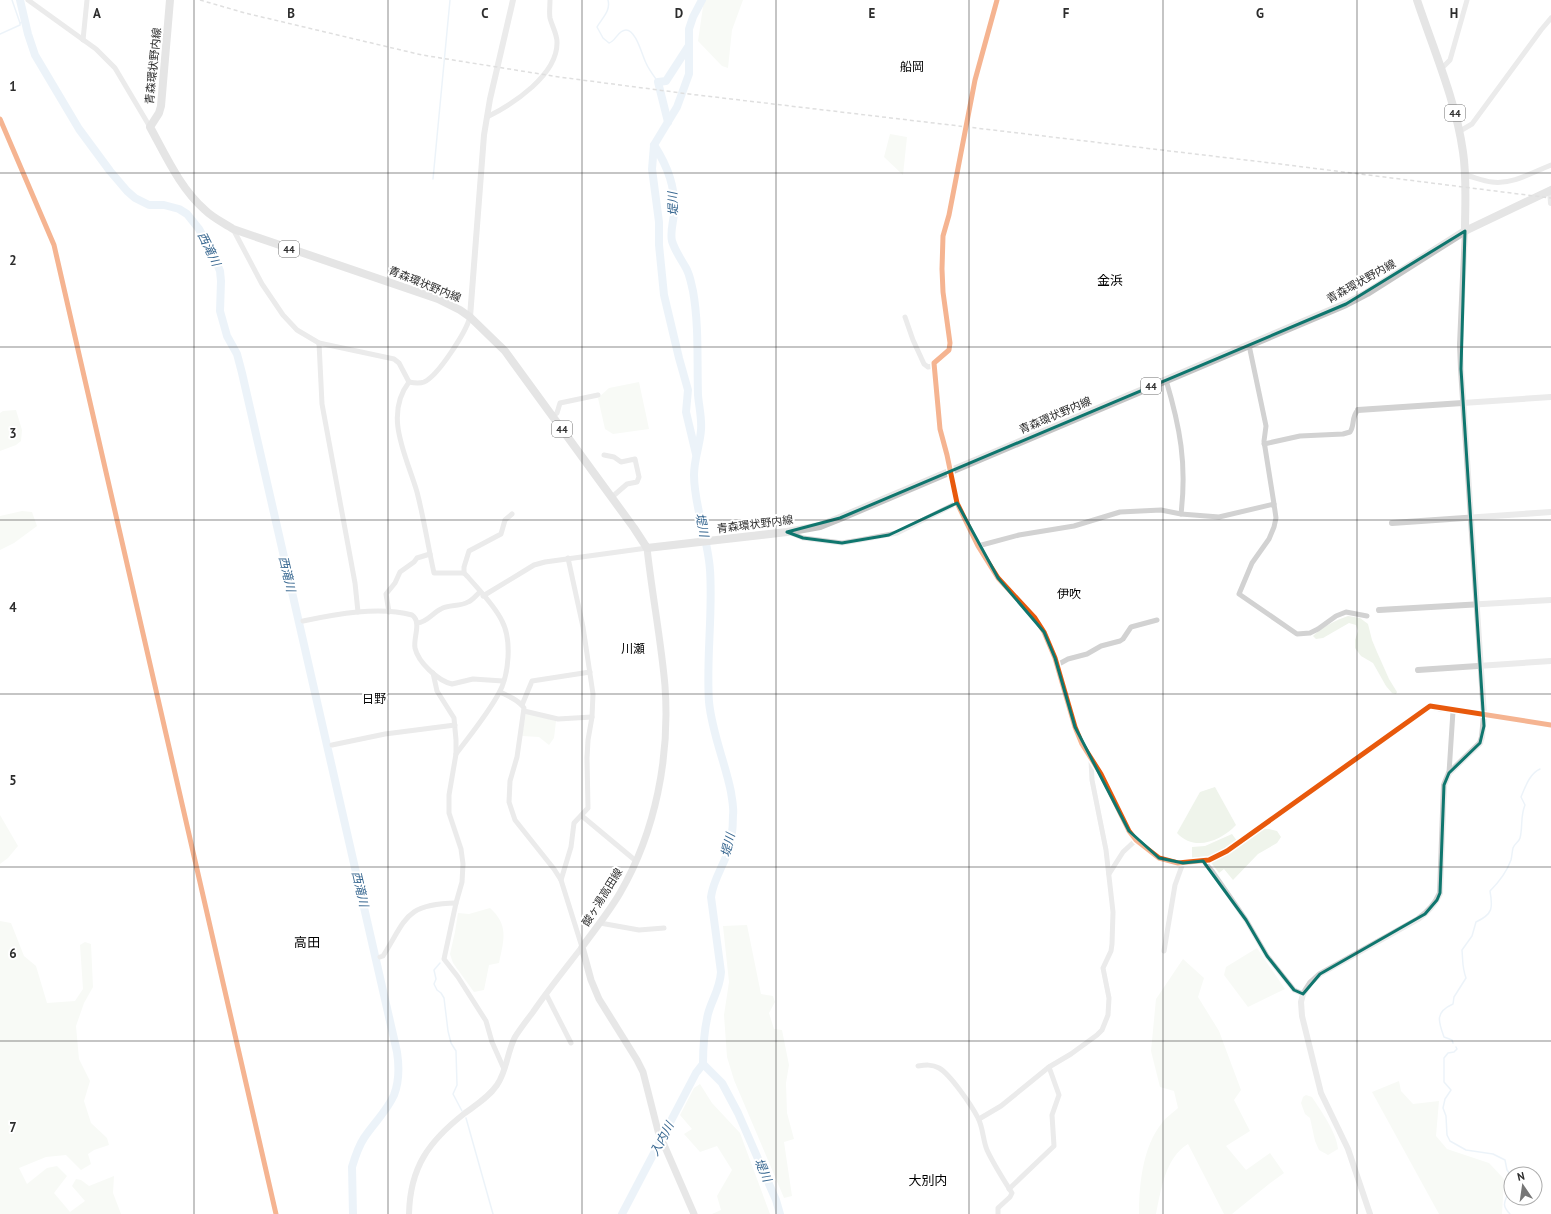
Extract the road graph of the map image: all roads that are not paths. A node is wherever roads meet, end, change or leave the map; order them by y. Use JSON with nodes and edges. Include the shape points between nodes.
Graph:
{"nodes":[{"id":1,"x":28,"y":0,"type":"edge"},
{"id":2,"x":87,"y":0,"type":"edge"},
{"id":3,"x":170,"y":0,"type":"edge"},
{"id":4,"x":513,"y":0,"type":"edge"},
{"id":5,"x":550,"y":0,"type":"edge"},
{"id":6,"x":997,"y":0,"type":"edge"},
{"id":7,"x":1417,"y":0,"type":"edge"},
{"id":8,"x":1467,"y":0,"type":"edge"},
{"id":9,"x":1551,"y":18,"type":"edge"},
{"id":10,"x":83,"y":40,"type":"junction"},
{"id":11,"x":1440,"y":69,"type":"junction"},
{"id":12,"x":487,"y":117,"type":"junction"},
{"id":13,"x":0,"y":119,"type":"edge"},
{"id":14,"x":150,"y":127,"type":"junction"},
{"id":15,"x":1460,"y":131,"type":"junction"},
{"id":16,"x":1551,"y":165,"type":"edge"},
{"id":17,"x":1465,"y":175,"type":"junction"},
{"id":18,"x":1551,"y":190,"type":"edge"},
{"id":19,"x":1551,"y":203,"type":"edge"},
{"id":20,"x":233,"y":229,"type":"junction"},
{"id":21,"x":1465,"y":231,"type":"junction"},
{"id":22,"x":470,"y":317,"type":"junction"},
{"id":23,"x":905,"y":317,"type":"dead end"},
{"id":24,"x":319,"y":343,"type":"junction"},
{"id":25,"x":1249,"y":345,"type":"junction"},
{"id":26,"x":933,"y":366,"type":"junction"},
{"id":27,"x":1166,"y":380,"type":"junction"},
{"id":28,"x":409,"y":382,"type":"junction"},
{"id":29,"x":598,"y":395,"type":"dead end"},
{"id":30,"x":1551,"y":397,"type":"edge"},
{"id":31,"x":1463,"y":403,"type":"junction"},
{"id":32,"x":1358,"y":410,"type":"joint"},
{"id":33,"x":552,"y":416,"type":"junction"},
{"id":34,"x":1264,"y":444,"type":"junction"},
{"id":35,"x":604,"y":455,"type":"dead end"},
{"id":36,"x":950,"y":471,"type":"junction"},
{"id":37,"x":612,"y":497,"type":"junction"},
{"id":38,"x":957,"y":503,"type":"junction"},
{"id":39,"x":1274,"y":504,"type":"junction"},
{"id":40,"x":1551,"y":512,"type":"edge"},
{"id":41,"x":512,"y":514,"type":"dead end"},
{"id":42,"x":1181,"y":514,"type":"junction"},
{"id":43,"x":1470,"y":517,"type":"junction"},
{"id":44,"x":1392,"y":523,"type":"dead end"},
{"id":45,"x":788,"y":532,"type":"junction"},
{"id":46,"x":978,"y":546,"type":"junction"},
{"id":47,"x":647,"y":548,"type":"junction"},
{"id":48,"x":430,"y":554,"type":"junction"},
{"id":49,"x":568,"y":558,"type":"junction"},
{"id":50,"x":464,"y":573,"type":"junction"},
{"id":51,"x":482,"y":594,"type":"junction"},
{"id":52,"x":1551,"y":600,"type":"edge"},
{"id":53,"x":1476,"y":604,"type":"junction"},
{"id":54,"x":1379,"y":610,"type":"dead end"},
{"id":55,"x":358,"y":612,"type":"junction"},
{"id":56,"x":389,"y":612,"type":"junction"},
{"id":57,"x":1367,"y":616,"type":"dead end"},
{"id":58,"x":1156,"y":620,"type":"dead end"},
{"id":59,"x":303,"y":621,"type":"dead end"},
{"id":60,"x":417,"y":623,"type":"junction"},
{"id":61,"x":1551,"y":661,"type":"edge"},
{"id":62,"x":1057,"y":664,"type":"junction"},
{"id":63,"x":1480,"y":666,"type":"junction"},
{"id":64,"x":1418,"y":670,"type":"dead end"},
{"id":65,"x":590,"y":672,"type":"junction"},
{"id":66,"x":433,"y":673,"type":"junction"},
{"id":67,"x":503,"y":681,"type":"junction"},
{"id":68,"x":500,"y":692,"type":"junction"},
{"id":69,"x":522,"y":704,"type":"junction"},
{"id":70,"x":1430,"y":706,"type":"joint"},
{"id":71,"x":1442,"y":709,"type":"joint"},
{"id":72,"x":524,"y":711,"type":"junction"},
{"id":73,"x":1453,"y":711,"type":"junction"},
{"id":74,"x":1484,"y":715,"type":"junction"},
{"id":75,"x":592,"y":718,"type":"junction"},
{"id":76,"x":454,"y":725,"type":"junction"},
{"id":77,"x":1551,"y":725,"type":"edge"},
{"id":78,"x":332,"y":745,"type":"dead end"},
{"id":79,"x":456,"y":754,"type":"junction"},
{"id":80,"x":1092,"y":759,"type":"junction"},
{"id":81,"x":1449,"y":773,"type":"junction"},
{"id":82,"x":582,"y":816,"type":"junction"},
{"id":83,"x":1136,"y":840,"type":"junction"},
{"id":84,"x":1203,"y":860,"type":"junction"},
{"id":85,"x":636,"y":861,"type":"junction"},
{"id":86,"x":1183,"y":863,"type":"junction"},
{"id":87,"x":1109,"y":874,"type":"junction"},
{"id":88,"x":561,"y":880,"type":"junction"},
{"id":89,"x":456,"y":904,"type":"junction"},
{"id":90,"x":600,"y":923,"type":"junction"},
{"id":91,"x":664,"y":928,"type":"dead end"},
{"id":92,"x":582,"y":947,"type":"junction"},
{"id":93,"x":1164,"y":952,"type":"dead end"},
{"id":94,"x":380,"y":957,"type":"dead end"},
{"id":95,"x":546,"y":994,"type":"junction"},
{"id":96,"x":1303,"y":994,"type":"junction"},
{"id":97,"x":571,"y":1043,"type":"dead end"},
{"id":98,"x":918,"y":1066,"type":"dead end"},
{"id":99,"x":1049,"y":1066,"type":"junction"},
{"id":100,"x":504,"y":1069,"type":"junction"},
{"id":101,"x":979,"y":1119,"type":"junction"},
{"id":102,"x":1009,"y":1189,"type":"junction"},
{"id":103,"x":276,"y":1214,"type":"edge"},
{"id":104,"x":408,"y":1214,"type":"edge"},
{"id":105,"x":694,"y":1214,"type":"edge"},
{"id":106,"x":998,"y":1214,"type":"edge"},
{"id":107,"x":1370,"y":1214,"type":"edge"}],
"edges":[{"from":1,"to":10,"type":"street"},
{"from":2,"to":10,"type":"street"},
{"from":3,"to":14,"type":"main road","name":"青森環状野内線","via":[[161,106]]},
{"from":4,"to":12,"type":"street"},
{"from":5,"to":12,"type":"street","via":[[550,16],[557,41],[551,64],[527,92]]},
{"from":6,"to":26,"type":"street","via":[[975,80],[943,236],[942,280],[950,346]]},
{"from":7,"to":11,"type":"main road","number":"44"},
{"from":8,"to":11,"type":"street","via":[[1450,60]]},
{"from":9,"to":15,"type":"street","via":[[1472,124]]},
{"from":10,"to":14,"type":"street","via":[[115,68]]},
{"from":11,"to":15,"type":"main road","number":"44"},
{"from":12,"to":22,"type":"street"},
{"from":13,"to":103,"type":"street","via":[[54,245]]},
{"from":14,"to":20,"type":"main road","name":"青森環状野内線","number":"44","via":[[184,187],[205,211]]},
{"from":15,"to":17,"type":"main road","number":"44"},
{"from":16,"to":17,"type":"street","via":[[1498,183]]},
{"from":17,"to":21,"type":"main road","number":"44"},
{"from":18,"to":19,"type":"street"},
{"from":18,"to":21,"type":"main road","name":"青森環状野内線","number":"44"},
{"from":20,"to":22,"type":"main road","name":"青森環状野内線","number":"44","via":[[438,299]]},
{"from":20,"to":24,"type":"street","via":[[262,284],[283,315],[297,330]]},
{"from":21,"to":25,"type":"main road","name":"青森環状野内線","number":"44","via":[[1367,293]]},
{"from":21,"to":31,"type":"street","via":[[1460,345]]},
{"from":22,"to":28,"type":"street","via":[[466,330],[433,376],[424,382]]},
{"from":22,"to":33,"type":"main road","name":"青森環状野内線","number":"44","via":[[505,350]]},
{"from":23,"to":26,"type":"street","via":[[924,364],[928,367]]},
{"from":24,"to":28,"type":"street","via":[[394,359],[399,363]]},
{"from":24,"to":55,"type":"street","via":[[323,410]]},
{"from":25,"to":27,"type":"main road","name":"青森環状野内線","number":"44"},
{"from":25,"to":34,"type":"street","via":[[1266,426]]},
{"from":26,"to":36,"type":"street","via":[[940,429]]},
{"from":27,"to":36,"type":"main road","name":"青森環状野内線","number":"44"},
{"from":27,"to":42,"type":"street","via":[[1180,439],[1184,483]]},
{"from":28,"to":48,"type":"street","via":[[403,389],[399,401],[399,439],[416,492]]},
{"from":29,"to":33,"type":"street","via":[[560,403],[557,413]]},
{"from":30,"to":31,"type":"street"},
{"from":31,"to":32,"type":"street"},
{"from":31,"to":43,"type":"street"},
{"from":32,"to":34,"type":"street","via":[[1353,417],[1350,432],[1300,436]]},
{"from":33,"to":37,"type":"main road","name":"青森環状野内線","number":"44"},
{"from":34,"to":39,"type":"street"},
{"from":35,"to":37,"type":"street","via":[[621,462],[635,459],[639,477],[637,482],[627,484]]},
{"from":36,"to":38,"type":"street"},
{"from":36,"to":45,"type":"main road","name":"青森環状野内線","number":"44","via":[[820,526]]},
{"from":37,"to":47,"type":"main road","name":"青森環状野内線","number":"44"},
{"from":38,"to":45,"type":"street","via":[[897,533],[860,540],[842,543],[803,538]]},
{"from":38,"to":46,"type":"street"},
{"from":39,"to":42,"type":"street","via":[[1219,517]]},
{"from":39,"to":57,"type":"street","via":[[1274,527],[1252,563],[1239,594],[1297,634],[1310,633],[1346,612]]},
{"from":40,"to":43,"type":"street"},
{"from":41,"to":50,"type":"street","via":[[505,520],[501,534],[469,551]]},
{"from":42,"to":46,"type":"street","via":[[1162,510],[1120,512],[1074,526],[1019,535]]},
{"from":43,"to":44,"type":"street"},
{"from":43,"to":53,"type":"street"},
{"from":45,"to":47,"type":"main road","name":"青森環状野内線","number":"44"},
{"from":46,"to":62,"type":"street","via":[[998,578],[1040,624],[1052,647]]},
{"from":47,"to":49,"type":"street"},
{"from":47,"to":85,"type":"main road","name":"酸ヶ湯高田線","via":[[665,685],[666,733],[659,789]]},
{"from":48,"to":50,"type":"street","via":[[434,573]]},
{"from":48,"to":56,"type":"street","via":[[417,558],[400,572],[386,594]]},
{"from":49,"to":51,"type":"street","via":[[534,565]]},
{"from":49,"to":65,"type":"street"},
{"from":50,"to":51,"type":"street"},
{"from":51,"to":60,"type":"street","via":[[468,603],[444,607],[428,620]]},
{"from":51,"to":67,"type":"street","via":[[502,621],[506,633],[508,656]]},
{"from":52,"to":53,"type":"street"},
{"from":53,"to":54,"type":"street"},
{"from":53,"to":63,"type":"street"},
{"from":55,"to":56,"type":"street"},
{"from":55,"to":59,"type":"street","via":[[339,613]]},
{"from":56,"to":60,"type":"street","via":[[412,615]]},
{"from":58,"to":62,"type":"street","via":[[1131,627],[1120,641]]},
{"from":60,"to":66,"type":"street","via":[[414,641],[417,654]]},
{"from":61,"to":63,"type":"street"},
{"from":62,"to":80,"type":"street","via":[[1075,727]]},
{"from":63,"to":64,"type":"street"},
{"from":63,"to":74,"type":"street"},
{"from":65,"to":69,"type":"street","via":[[532,681]]},
{"from":65,"to":75,"type":"street"},
{"from":66,"to":67,"type":"street","via":[[452,684],[473,679]]},
{"from":66,"to":76,"type":"street","via":[[437,691],[454,718]]},
{"from":67,"to":68,"type":"street"},
{"from":68,"to":69,"type":"street"},
{"from":68,"to":79,"type":"street"},
{"from":69,"to":72,"type":"street"},
{"from":70,"to":71,"type":"street"},
{"from":70,"to":84,"type":"street","via":[[1227,850],[1209,860]]},
{"from":71,"to":73,"type":"street"},
{"from":72,"to":75,"type":"street","via":[[558,719]]},
{"from":72,"to":88,"type":"street","via":[[517,757],[510,780],[509,802],[515,820]]},
{"from":73,"to":74,"type":"street"},
{"from":73,"to":81,"type":"street"},
{"from":74,"to":77,"type":"street"},
{"from":74,"to":81,"type":"street","via":[[1480,743]]},
{"from":75,"to":82,"type":"street","via":[[587,758],[588,808]]},
{"from":76,"to":78,"type":"street","via":[[385,734]]},
{"from":76,"to":79,"type":"street"},
{"from":79,"to":89,"type":"street","via":[[449,795],[449,808],[461,849],[463,868]]},
{"from":80,"to":83,"type":"street"},
{"from":80,"to":87,"type":"street","via":[[1092,775]]},
{"from":81,"to":96,"type":"street","via":[[1444,785],[1440,893],[1433,906],[1418,919],[1320,974]]},
{"from":82,"to":85,"type":"street"},
{"from":82,"to":88,"type":"street","via":[[574,823],[571,847]]},
{"from":83,"to":86,"type":"street","via":[[1159,858]]},
{"from":83,"to":87,"type":"street","via":[[1123,852]]},
{"from":84,"to":86,"type":"street"},
{"from":84,"to":96,"type":"street","via":[[1246,920],[1267,956],[1294,990]]},
{"from":85,"to":90,"type":"main road","name":"酸ヶ湯高田線","via":[[620,893]]},
{"from":86,"to":93,"type":"street","via":[[1175,885]]},
{"from":87,"to":99,"type":"street","via":[[1113,912],[1112,939],[1111,950],[1103,968],[1109,998],[1108,1015],[1097,1035]]},
{"from":88,"to":92,"type":"street"},
{"from":89,"to":94,"type":"street","via":[[425,906],[413,912],[405,919]]},
{"from":89,"to":100,"type":"street","via":[[444,959],[486,1022]]},
{"from":90,"to":91,"type":"street","via":[[639,930]]},
{"from":90,"to":92,"type":"main road","name":"酸ヶ湯高田線"},
{"from":92,"to":95,"type":"street"},
{"from":92,"to":105,"type":"main road","via":[[599,999],[643,1072],[658,1131]]},
{"from":95,"to":97,"type":"street"},
{"from":95,"to":100,"type":"street","via":[[516,1036]]},
{"from":96,"to":107,"type":"street","via":[[1302,1016],[1317,1081],[1353,1161]]},
{"from":98,"to":101,"type":"street","via":[[930,1065],[943,1071],[954,1082]]},
{"from":99,"to":101,"type":"street","via":[[1001,1106]]},
{"from":99,"to":102,"type":"street","via":[[1059,1096],[1052,1115],[1054,1146]]},
{"from":100,"to":104,"type":"street","via":[[492,1091],[447,1127],[428,1149],[412,1182]]},
{"from":101,"to":102,"type":"street","via":[[987,1150]]},
{"from":102,"to":106,"type":"street","via":[[1012,1193],[998,1208]]}]}
